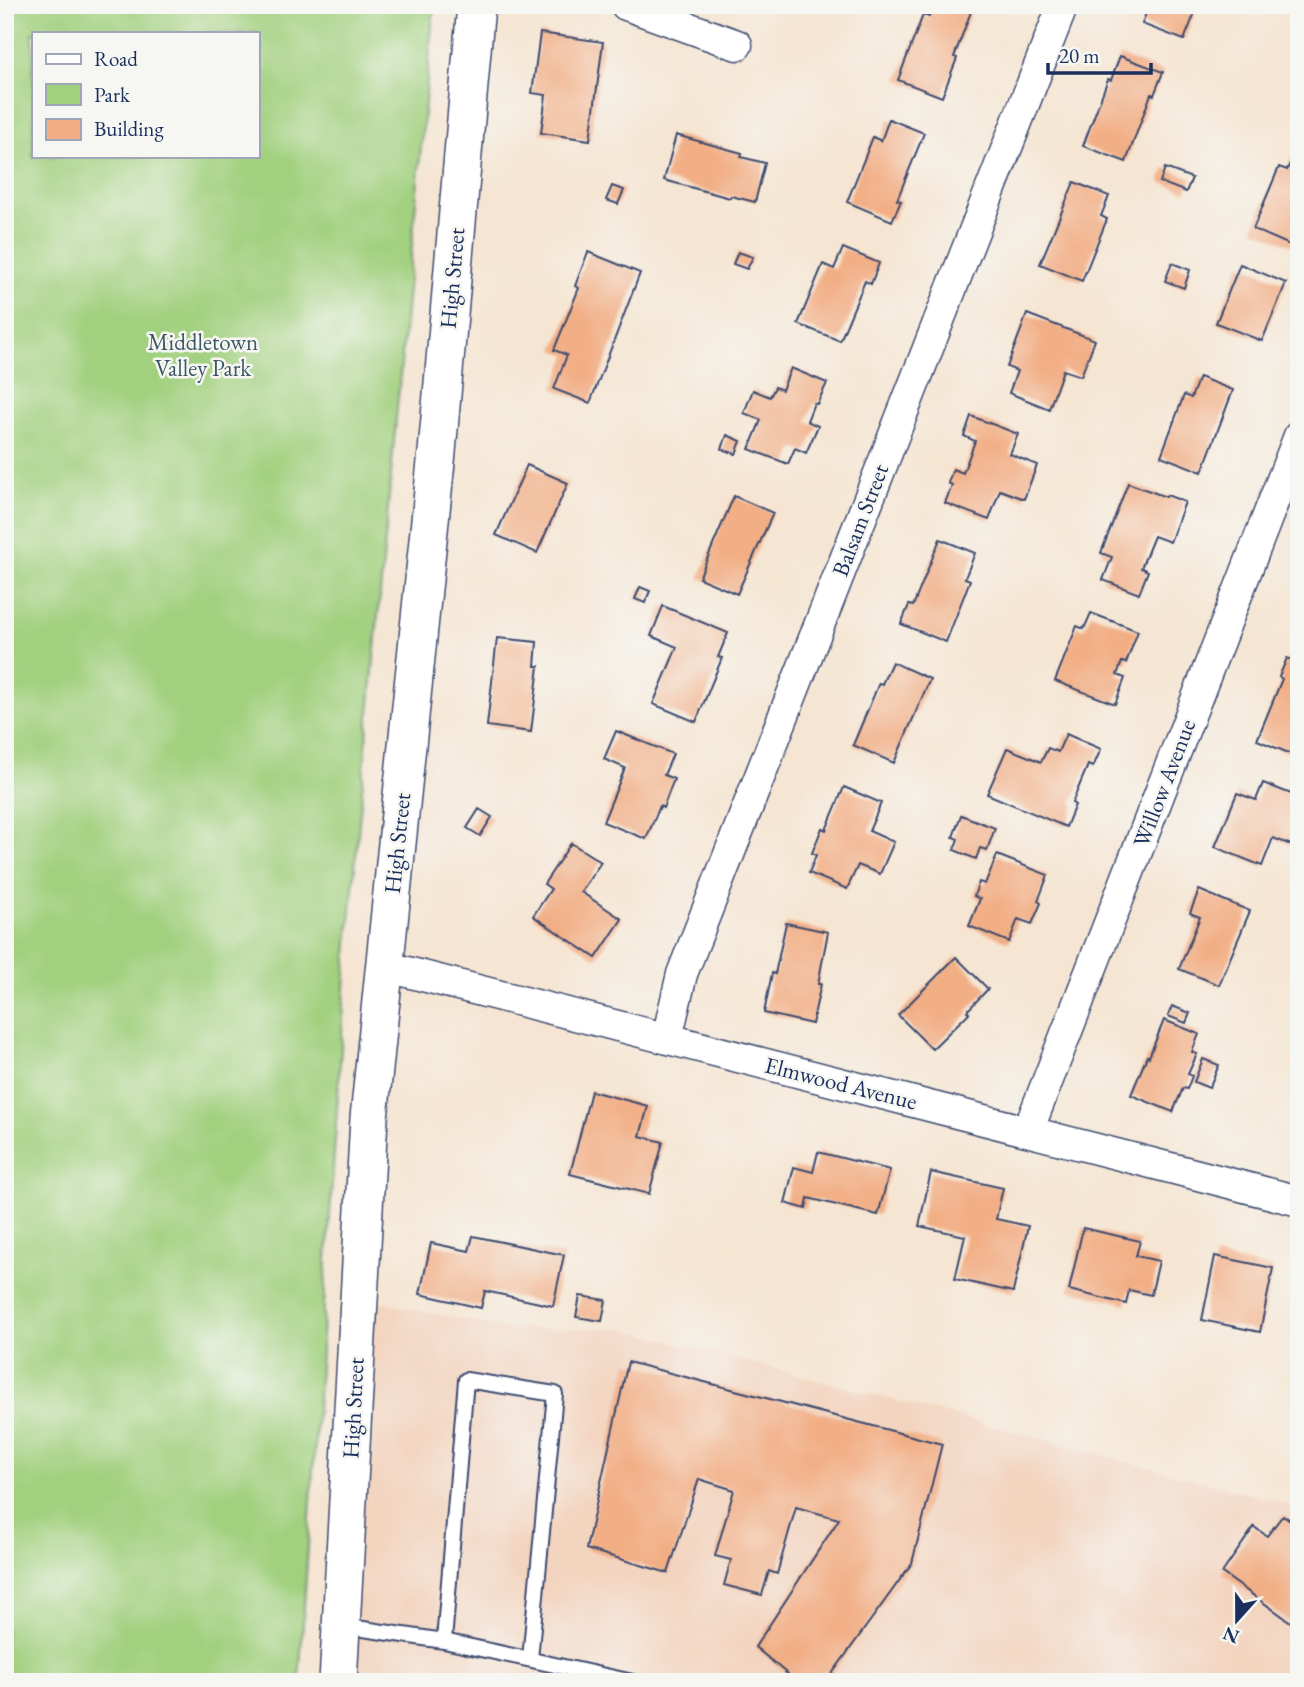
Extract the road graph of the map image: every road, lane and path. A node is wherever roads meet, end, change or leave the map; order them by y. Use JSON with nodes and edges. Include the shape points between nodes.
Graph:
{"nodes":[{"id":1,"x":476,"y":5,"type":"edge"},
{"id":2,"x":626,"y":5,"type":"edge"},
{"id":3,"x":1063,"y":5,"type":"edge"},
{"id":4,"x":737,"y":45,"type":"dead end"},
{"id":5,"x":1299,"y":436,"type":"edge"},
{"id":6,"x":384,"y":966,"type":"junction"},
{"id":7,"x":667,"y":1038,"type":"junction"},
{"id":8,"x":1028,"y":1131,"type":"junction"},
{"id":9,"x":1299,"y":1201,"type":"edge"},
{"id":10,"x":341,"y":1626,"type":"junction"},
{"id":11,"x":444,"y":1641,"type":"junction"},
{"id":12,"x":530,"y":1659,"type":"junction"},
{"id":13,"x":338,"y":1682,"type":"edge"},
{"id":14,"x":634,"y":1682,"type":"edge"}],
"edges":[{"from":1,"to":6,"type":"street","name":"High Street"},
{"from":2,"to":4,"type":"street"},
{"from":3,"to":7,"type":"street","name":"Balsam Street","via":[[682,974]]},
{"from":5,"to":8,"type":"street","name":"Willow Avenue"},
{"from":6,"to":7,"type":"street","name":"Elmwood Avenue"},
{"from":6,"to":10,"type":"street","name":"High Street","via":[[369,1118]]},
{"from":7,"to":8,"type":"street","name":"Elmwood Avenue"},
{"from":8,"to":9,"type":"street","name":"Elmwood Avenue"},
{"from":10,"to":11,"type":"lane"},
{"from":10,"to":13,"type":"street","name":"High Street"},
{"from":11,"to":12,"type":"lane"},
{"from":11,"to":12,"type":"lane","via":[[466,1380],[555,1394]]},
{"from":12,"to":14,"type":"lane"}]}
